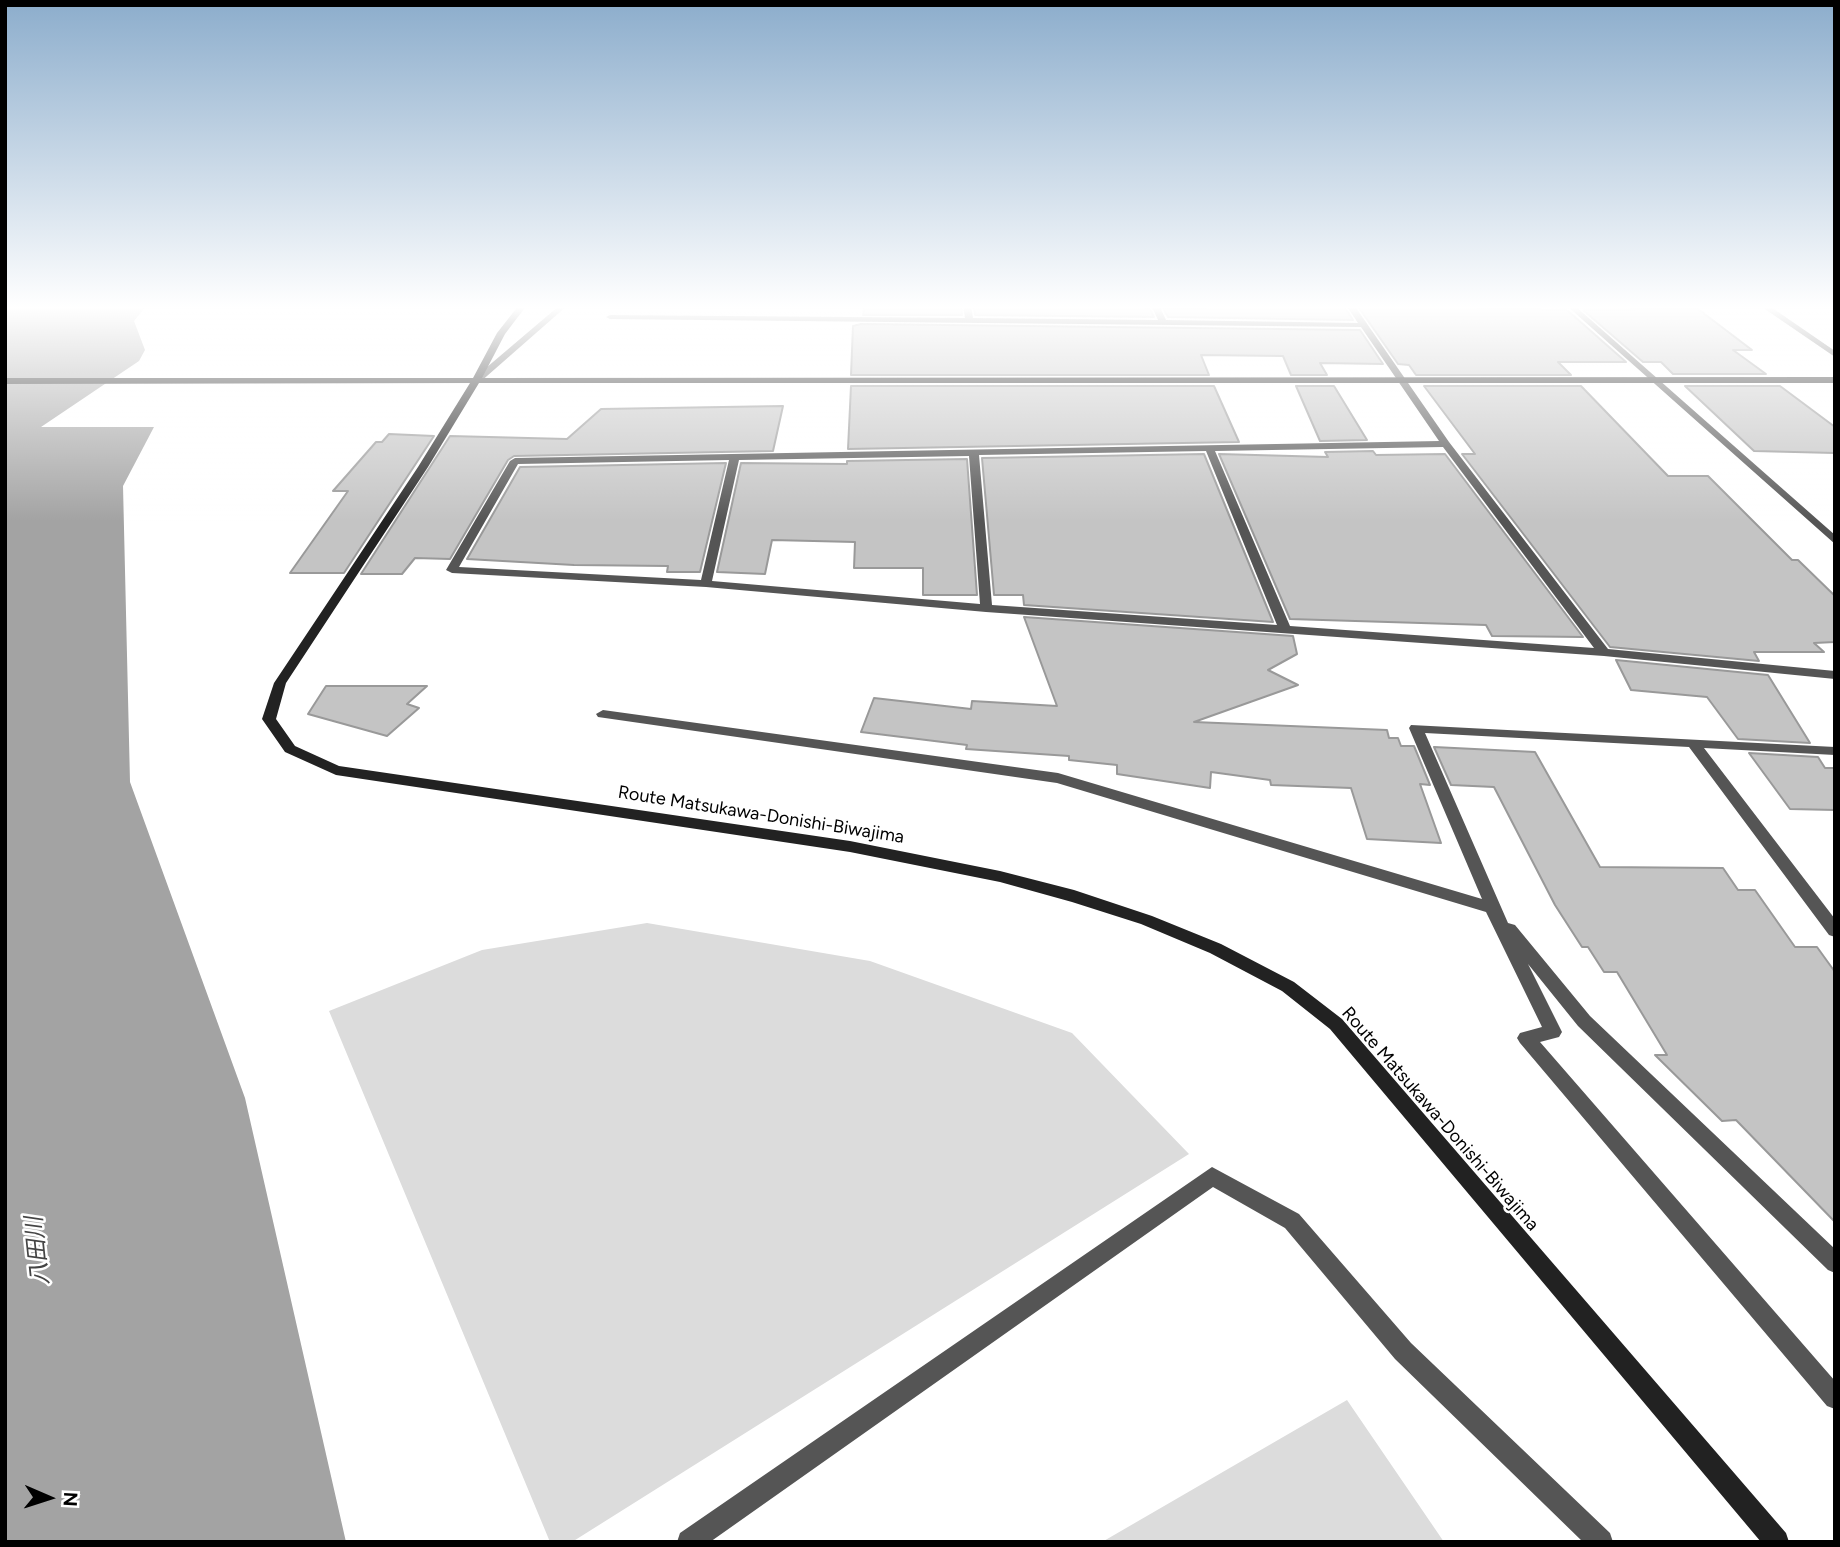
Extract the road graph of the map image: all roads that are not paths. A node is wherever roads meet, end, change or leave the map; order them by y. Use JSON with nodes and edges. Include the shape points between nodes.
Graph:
{"nodes":[{"id":1,"x":478,"y":377,"type":"edge"},
{"id":2,"x":480,"y":377,"type":"edge"},
{"id":3,"x":1401,"y":377,"type":"edge"},
{"id":4,"x":1651,"y":377,"type":"edge"},
{"id":5,"x":1403,"y":380,"type":"junction"},
{"id":6,"x":1654,"y":380,"type":"junction"},
{"id":7,"x":1835,"y":380,"type":"edge"},
{"id":8,"x":5,"y":381,"type":"edge"},
{"id":9,"x":476,"y":381,"type":"junction"},
{"id":10,"x":1446,"y":444,"type":"junction"},
{"id":11,"x":1209,"y":448,"type":"junction"},
{"id":12,"x":974,"y":452,"type":"junction"},
{"id":13,"x":735,"y":456,"type":"junction"},
{"id":14,"x":1835,"y":541,"type":"edge"},
{"id":15,"x":706,"y":584,"type":"junction"},
{"id":16,"x":986,"y":608,"type":"junction"},
{"id":17,"x":1284,"y":629,"type":"junction"},
{"id":18,"x":1604,"y":652,"type":"junction"},
{"id":19,"x":1835,"y":675,"type":"edge"},
{"id":20,"x":603,"y":714,"type":"dead end"},
{"id":21,"x":1692,"y":742,"type":"junction"},
{"id":22,"x":1835,"y":751,"type":"edge"},
{"id":23,"x":1492,"y":908,"type":"junction"},
{"id":24,"x":1835,"y":931,"type":"edge"},
{"id":25,"x":1835,"y":1263,"type":"edge"},
{"id":26,"x":1835,"y":1398,"type":"edge"},
{"id":27,"x":689,"y":1542,"type":"edge"},
{"id":28,"x":1601,"y":1542,"type":"edge"},
{"id":29,"x":1777,"y":1542,"type":"edge"}],
"edges":[{"from":1,"to":9,"type":"main road","name":"Route Matsukawa-Donishi-Biwajima"},
{"from":2,"to":9,"type":"street"},
{"from":3,"to":5,"type":"street"},
{"from":4,"to":6,"type":"street"},
{"from":5,"to":6,"type":"main road"},
{"from":5,"to":9,"type":"main road"},
{"from":5,"to":10,"type":"street"},
{"from":6,"to":7,"type":"main road"},
{"from":6,"to":14,"type":"street"},
{"from":8,"to":9,"type":"main road"},
{"from":9,"to":29,"type":"main road","name":"Route Matsukawa-Donishi-Biwajima","via":[[280,683],[269,719],[290,749],[336,771],[849,845],[1002,878],[1154,921],[1284,983],[1336,1024]]},
{"from":10,"to":11,"type":"street"},
{"from":10,"to":18,"type":"street"},
{"from":11,"to":12,"type":"street"},
{"from":11,"to":17,"type":"street"},
{"from":12,"to":13,"type":"street"},
{"from":12,"to":16,"type":"street"},
{"from":13,"to":15,"type":"street"},
{"from":13,"to":15,"type":"street","via":[[515,461],[452,570]]},
{"from":15,"to":16,"type":"street"},
{"from":16,"to":17,"type":"street"},
{"from":17,"to":18,"type":"street"},
{"from":18,"to":19,"type":"street"},
{"from":20,"to":23,"type":"street","via":[[1058,778]]},
{"from":21,"to":22,"type":"street"},
{"from":21,"to":23,"type":"street","via":[[1416,728]]},
{"from":21,"to":24,"type":"street"},
{"from":23,"to":25,"type":"street","via":[[1584,1021]]},
{"from":23,"to":26,"type":"street","via":[[1553,1032],[1527,1038]]},
{"from":27,"to":28,"type":"street","via":[[1212,1176],[1292,1222],[1403,1351]]}]}
